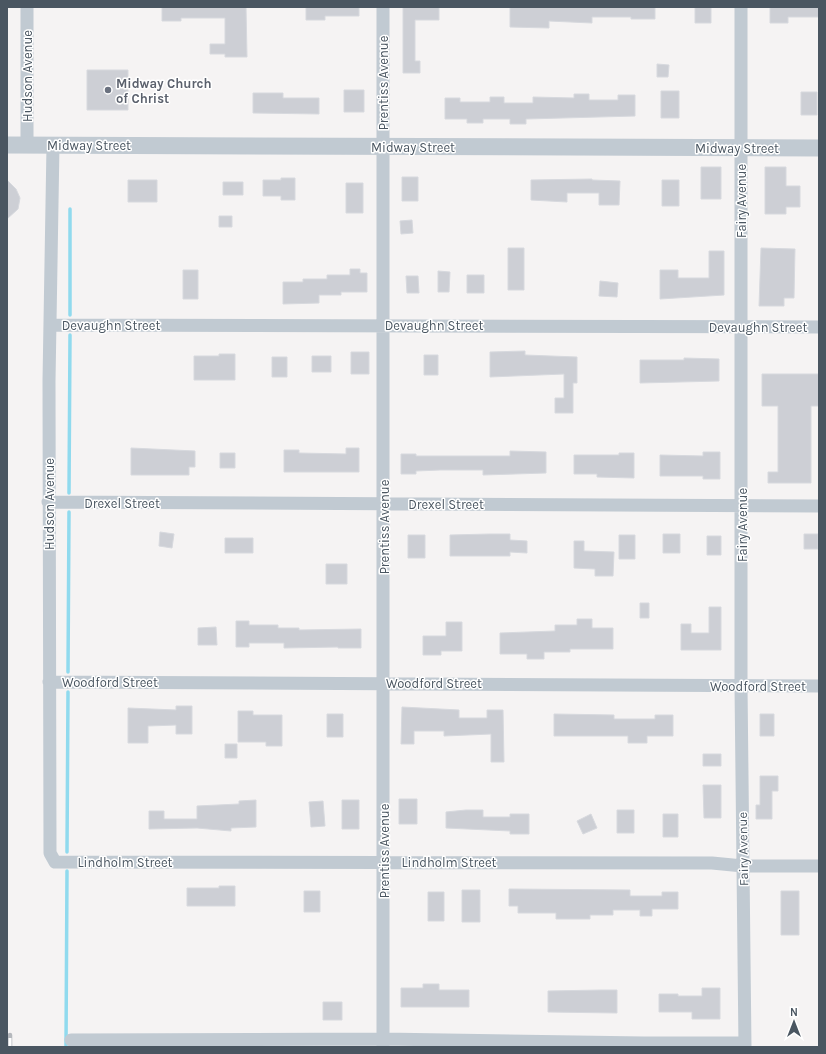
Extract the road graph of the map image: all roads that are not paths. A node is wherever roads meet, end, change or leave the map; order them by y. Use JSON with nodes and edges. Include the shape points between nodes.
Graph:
{"nodes":[{"id":1,"x":27,"y":7,"type":"edge"},
{"id":2,"x":383,"y":7,"type":"edge"},
{"id":3,"x":741,"y":7,"type":"edge"},
{"id":4,"x":7,"y":145,"type":"edge"},
{"id":5,"x":28,"y":145,"type":"junction"},
{"id":6,"x":53,"y":145,"type":"junction"},
{"id":7,"x":384,"y":147,"type":"junction"},
{"id":8,"x":741,"y":148,"type":"junction"},
{"id":9,"x":819,"y":148,"type":"edge"},
{"id":10,"x":50,"y":325,"type":"junction"},
{"id":11,"x":383,"y":325,"type":"junction"},
{"id":12,"x":741,"y":327,"type":"junction"},
{"id":13,"x":819,"y":327,"type":"edge"},
{"id":14,"x":48,"y":502,"type":"junction"},
{"id":15,"x":384,"y":504,"type":"junction"},
{"id":16,"x":742,"y":505,"type":"junction"},
{"id":17,"x":819,"y":506,"type":"edge"},
{"id":18,"x":49,"y":682,"type":"junction"},
{"id":19,"x":384,"y":683,"type":"junction"},
{"id":20,"x":741,"y":686,"type":"junction"},
{"id":21,"x":819,"y":686,"type":"edge"},
{"id":22,"x":55,"y":862,"type":"joint"},
{"id":23,"x":384,"y":862,"type":"junction"},
{"id":24,"x":743,"y":866,"type":"junction"},
{"id":25,"x":819,"y":866,"type":"edge"},
{"id":26,"x":70,"y":1040,"type":"dead end"},
{"id":27,"x":383,"y":1043,"type":"edge"},
{"id":28,"x":745,"y":1045,"type":"edge"}],
"edges":[{"from":1,"to":5,"type":"street","name":"Hudson Avenue"},
{"from":2,"to":7,"type":"street","name":"Prentiss Avenue"},
{"from":3,"to":8,"type":"street","name":"Fairy Avenue"},
{"from":4,"to":5,"type":"street","name":"Midway Street"},
{"from":5,"to":6,"type":"street","name":"Midway Street"},
{"from":6,"to":7,"type":"street","name":"Midway Street"},
{"from":6,"to":10,"type":"street","name":"Hudson Avenue"},
{"from":7,"to":8,"type":"street","name":"Midway Street"},
{"from":7,"to":11,"type":"street","name":"Prentiss Avenue"},
{"from":8,"to":9,"type":"street","name":"Midway Street"},
{"from":8,"to":12,"type":"street","name":"Fairy Avenue"},
{"from":10,"to":11,"type":"street","name":"Devaughn Street"},
{"from":10,"to":14,"type":"street","name":"Hudson Avenue"},
{"from":11,"to":12,"type":"street","name":"Devaughn Street"},
{"from":11,"to":15,"type":"street","name":"Prentiss Avenue"},
{"from":12,"to":13,"type":"street","name":"Devaughn Street"},
{"from":12,"to":16,"type":"street","name":"Fairy Avenue"},
{"from":14,"to":15,"type":"street","name":"Drexel Street"},
{"from":14,"to":18,"type":"street","name":"Hudson Avenue"},
{"from":15,"to":16,"type":"street","name":"Drexel Street"},
{"from":15,"to":19,"type":"street","name":"Prentiss Avenue"},
{"from":16,"to":17,"type":"street","name":"Drexel Street"},
{"from":16,"to":20,"type":"street","name":"Fairy Avenue"},
{"from":18,"to":19,"type":"street","name":"Woodford Street"},
{"from":18,"to":22,"type":"street","name":"Hudson Avenue","via":[[50,853]]},
{"from":19,"to":20,"type":"street","name":"Woodford Street"},
{"from":19,"to":23,"type":"street","name":"Prentiss Avenue"},
{"from":20,"to":21,"type":"street","name":"Woodford Street"},
{"from":20,"to":24,"type":"street","name":"Fairy Avenue"},
{"from":22,"to":23,"type":"street","name":"Lindholm Street"},
{"from":23,"to":24,"type":"street","name":"Lindholm Street","via":[[704,862]]},
{"from":23,"to":27,"type":"street","name":"Prentiss Avenue"},
{"from":24,"to":25,"type":"street","name":"Lindholm Street"},
{"from":24,"to":28,"type":"street","name":"Fairy Avenue"},
{"from":26,"to":27,"type":"street"},
{"from":27,"to":28,"type":"street"}]}
